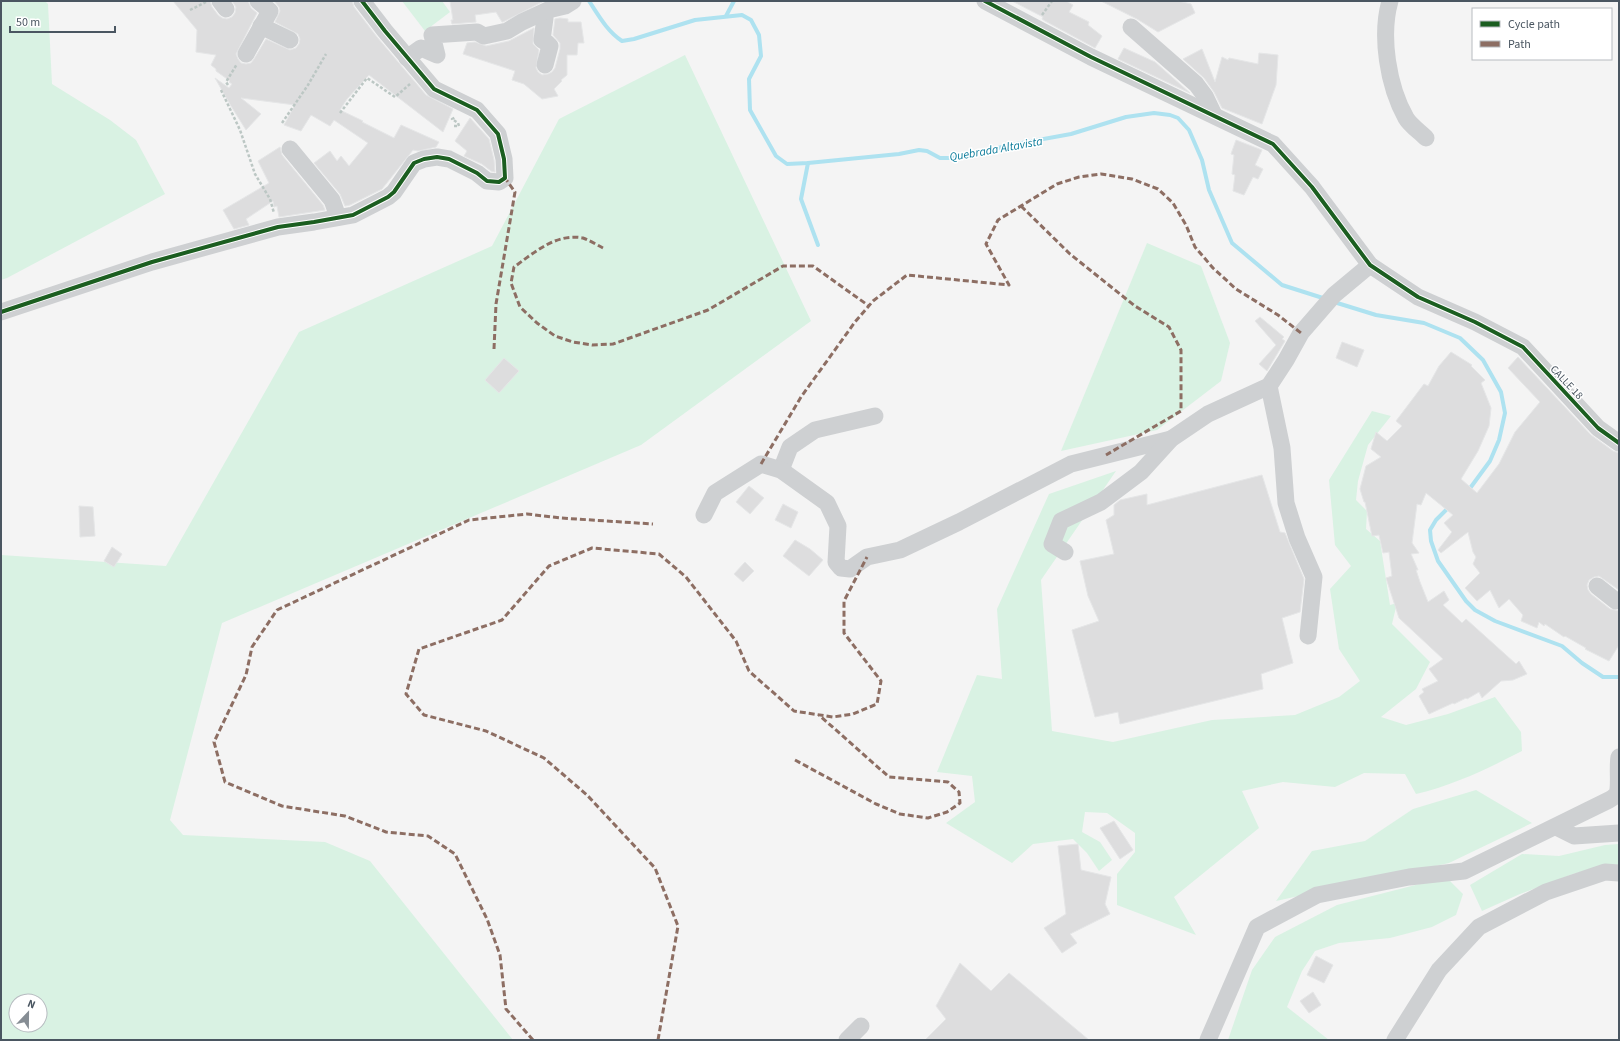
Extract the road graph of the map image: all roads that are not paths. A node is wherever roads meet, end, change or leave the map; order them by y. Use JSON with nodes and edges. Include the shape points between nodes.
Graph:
{"nodes":[{"id":1,"x":258,"y":1,"type":"edge"},
{"id":2,"x":362,"y":1,"type":"edge"},
{"id":3,"x":573,"y":1,"type":"edge"},
{"id":4,"x":985,"y":1,"type":"edge"},
{"id":5,"x":1390,"y":1,"type":"edge"},
{"id":6,"x":544,"y":12,"type":"junction"},
{"id":7,"x":261,"y":26,"type":"junction"},
{"id":8,"x":1131,"y":27,"type":"dead end"},
{"id":9,"x":290,"y":40,"type":"dead end"},
{"id":10,"x":246,"y":54,"type":"road end"},
{"id":11,"x":408,"y":58,"type":"junction"},
{"id":12,"x":545,"y":65,"type":"dead end"},
{"id":13,"x":1214,"y":115,"type":"junction"},
{"id":14,"x":1426,"y":138,"type":"dead end"},
{"id":15,"x":290,"y":149,"type":"dead end"},
{"id":16,"x":338,"y":218,"type":"junction"},
{"id":17,"x":1370,"y":265,"type":"junction"},
{"id":18,"x":1,"y":312,"type":"edge"},
{"id":19,"x":1269,"y":386,"type":"junction"},
{"id":20,"x":875,"y":416,"type":"dead end"},
{"id":21,"x":1171,"y":439,"type":"junction"},
{"id":22,"x":1619,"y":443,"type":"edge"},
{"id":23,"x":781,"y":470,"type":"junction"},
{"id":24,"x":704,"y":515,"type":"dead end"},
{"id":25,"x":1065,"y":552,"type":"dead end"},
{"id":26,"x":1597,"y":586,"type":"dead end"},
{"id":27,"x":1619,"y":600,"type":"edge"},
{"id":28,"x":1308,"y":636,"type":"dead end"},
{"id":29,"x":1619,"y":757,"type":"edge"},
{"id":30,"x":1556,"y":827,"type":"junction"},
{"id":31,"x":1619,"y":833,"type":"edge"},
{"id":32,"x":1619,"y":873,"type":"edge"},
{"id":33,"x":861,"y":1026,"type":"dead end"},
{"id":34,"x":847,"y":1040,"type":"edge"},
{"id":35,"x":1208,"y":1040,"type":"edge"},
{"id":36,"x":1395,"y":1040,"type":"edge"}],
"edges":[{"from":1,"to":7,"type":"street","via":[[270,11]]},
{"from":2,"to":11,"type":"street"},
{"from":3,"to":6,"type":"street"},
{"from":4,"to":13,"type":"street","name":"CALLE 18","via":[[1091,57]]},
{"from":5,"to":14,"type":"street","via":[[1386,13],[1388,66],[1407,120]]},
{"from":6,"to":11,"type":"street","via":[[507,31],[484,36],[477,32],[432,35],[437,54],[421,48]]},
{"from":6,"to":12,"type":"street","via":[[542,40],[550,46]]},
{"from":7,"to":9,"type":"street"},
{"from":7,"to":10,"type":"street"},
{"from":8,"to":13,"type":"street","via":[[1196,84]]},
{"from":11,"to":16,"type":"street","via":[[434,89],[477,110],[498,134],[506,178],[499,182],[487,181],[450,159],[424,159],[414,163],[394,192],[353,215]]},
{"from":13,"to":17,"type":"street","name":"CALLE 18","via":[[1273,144],[1312,188]]},
{"from":15,"to":16,"type":"street","via":[[332,200]]},
{"from":16,"to":18,"type":"street","via":[[278,227],[152,262]]},
{"from":17,"to":19,"type":"street","via":[[1334,295],[1301,333]]},
{"from":17,"to":22,"type":"street","name":"CALLE 18","via":[[1418,297],[1446,308],[1523,348],[1598,428]]},
{"from":19,"to":21,"type":"street","via":[[1208,414]]},
{"from":19,"to":28,"type":"street","via":[[1282,448],[1286,503],[1297,538],[1314,577]]},
{"from":20,"to":23,"type":"street","via":[[815,430],[790,446]]},
{"from":21,"to":23,"type":"street","via":[[1071,464],[900,550],[867,558],[850,568],[841,568],[836,562],[838,526],[827,503]]},
{"from":21,"to":25,"type":"street","via":[[1141,472],[1101,502],[1061,521],[1052,544]]},
{"from":23,"to":24,"type":"street","via":[[761,464],[715,493]]},
{"from":26,"to":27,"type":"street","via":[[1616,601]]},
{"from":29,"to":30,"type":"street","via":[[1619,785],[1616,794],[1598,807]]},
{"from":30,"to":31,"type":"street","via":[[1574,836]]},
{"from":30,"to":35,"type":"street","via":[[1464,871],[1410,877],[1317,895],[1257,927]]},
{"from":32,"to":36,"type":"street","via":[[1605,872],[1546,892],[1478,927],[1439,970]]},
{"from":33,"to":34,"type":"street"}]}
